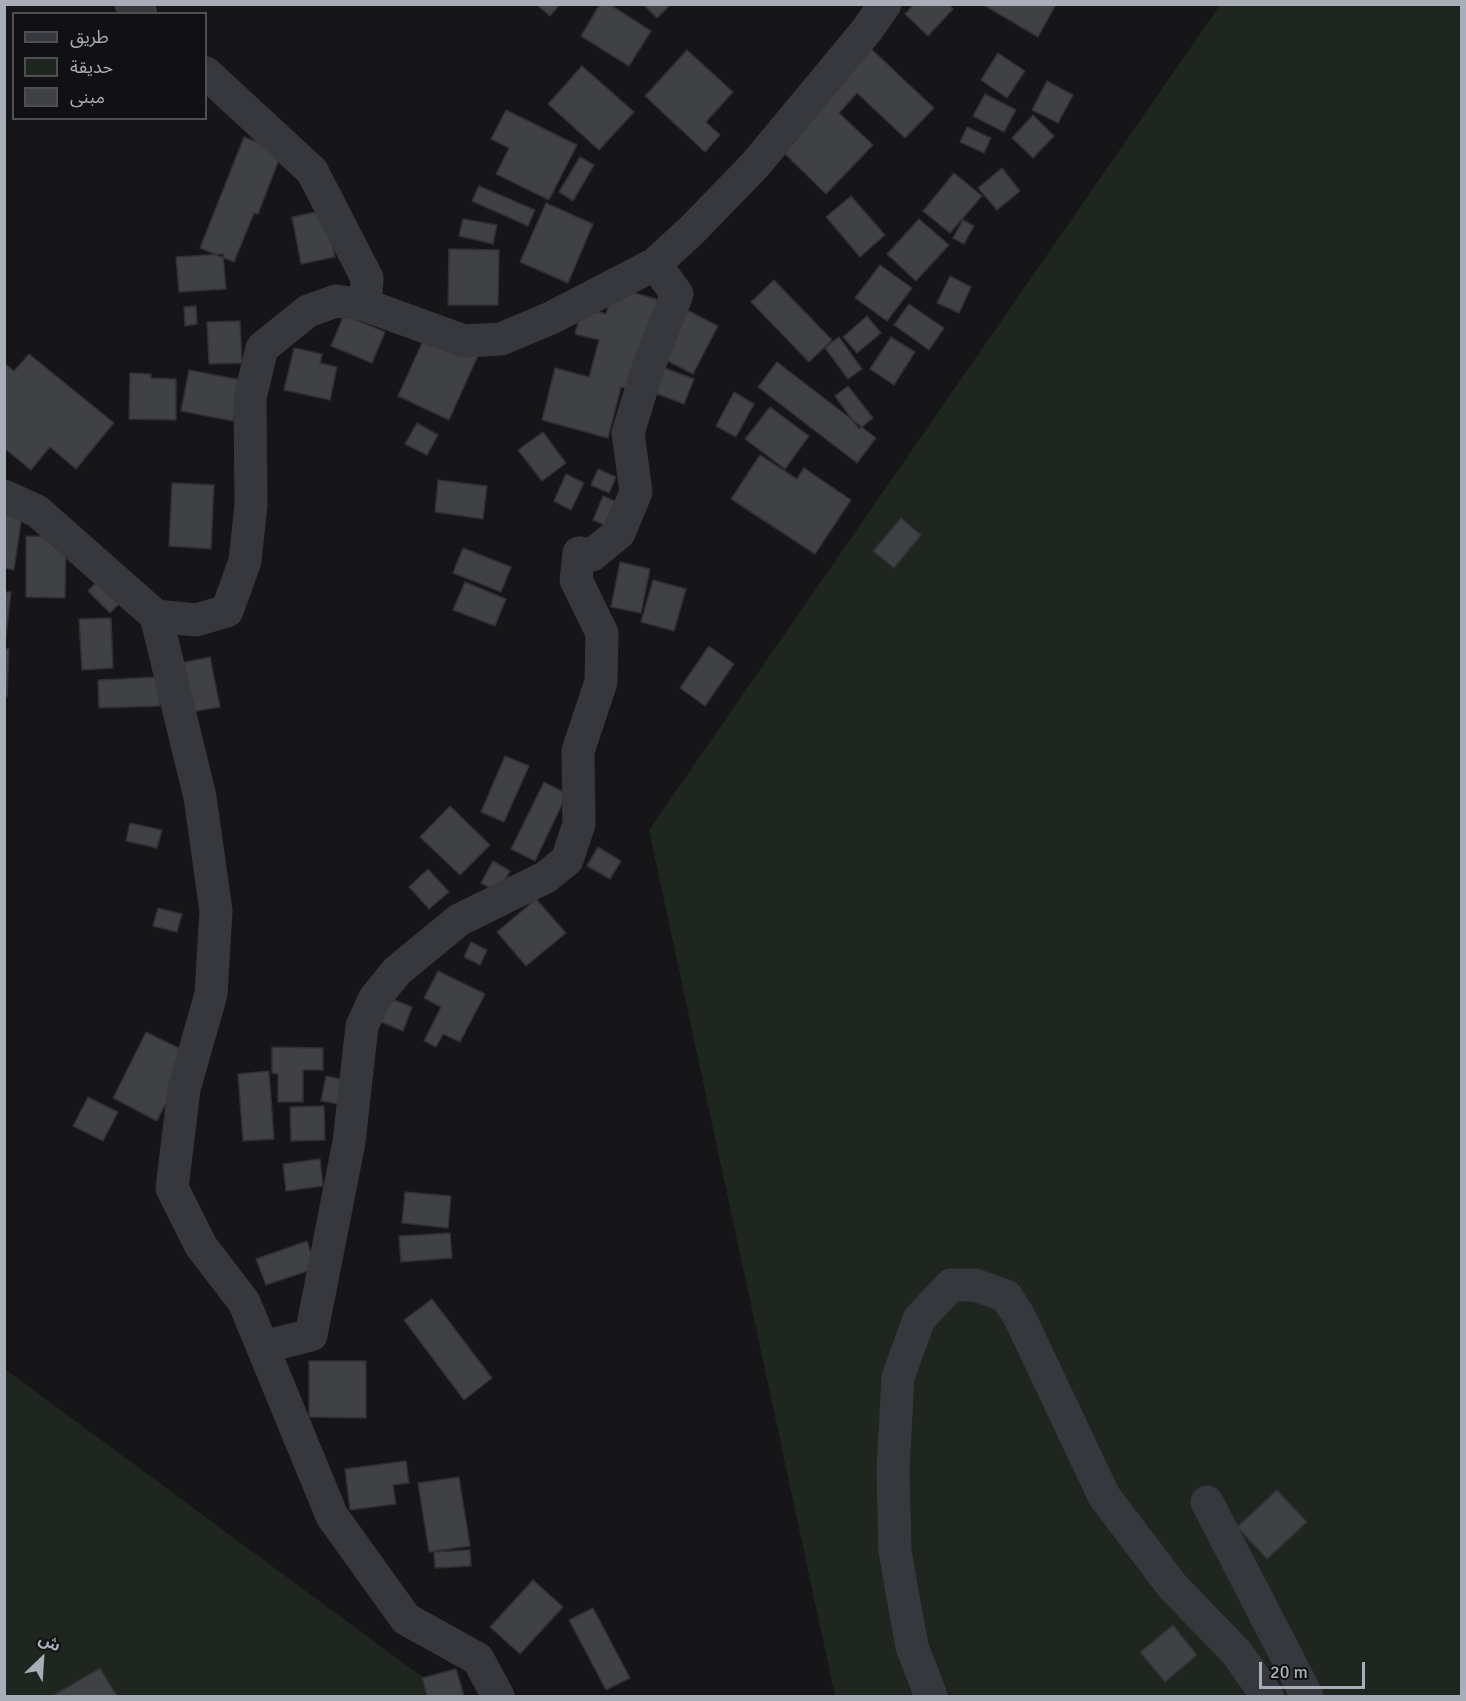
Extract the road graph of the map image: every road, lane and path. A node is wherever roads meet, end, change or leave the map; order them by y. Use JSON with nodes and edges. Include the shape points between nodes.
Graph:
{"nodes":[{"id":1,"x":885,"y":4,"type":"edge"},
{"id":2,"x":207,"y":74,"type":"edge"},
{"id":3,"x":655,"y":264,"type":"junction"},
{"id":4,"x":365,"y":305,"type":"junction"},
{"id":5,"x":4,"y":496,"type":"edge"},
{"id":6,"x":156,"y":616,"type":"junction"},
{"id":7,"x":262,"y":1347,"type":"junction"},
{"id":8,"x":1207,"y":1502,"type":"dead end"},
{"id":9,"x":498,"y":1696,"type":"edge"},
{"id":10,"x":931,"y":1696,"type":"edge"},
{"id":11,"x":1267,"y":1696,"type":"edge"},
{"id":12,"x":1307,"y":1696,"type":"edge"}],
"edges":[{"from":1,"to":3,"type":"street","via":[[755,165]]},
{"from":2,"to":4,"type":"street","via":[[312,171],[367,278]]},
{"from":3,"to":4,"type":"street","via":[[552,318],[501,339],[464,341]]},
{"from":3,"to":7,"type":"street","via":[[677,294],[628,433],[636,492],[619,533],[592,555],[579,553],[576,580],[602,633],[601,682],[579,751],[579,824],[567,860],[546,877],[459,920],[397,971],[375,998],[362,1026],[349,1142],[311,1335]]},
{"from":4,"to":6,"type":"street","via":[[336,301],[308,311],[262,348],[250,398],[250,505],[245,561],[227,611],[196,620]]},
{"from":5,"to":6,"type":"street","via":[[37,511]]},
{"from":6,"to":7,"type":"street","via":[[200,797],[216,911],[211,994],[184,1089],[172,1188],[201,1246],[244,1302]]},
{"from":7,"to":9,"type":"street","via":[[332,1516],[406,1619],[478,1659]]},
{"from":8,"to":12,"type":"street"},
{"from":10,"to":11,"type":"street","via":[[912,1647],[895,1551],[893,1470],[898,1377],[919,1319],[951,1285],[975,1285],[1006,1296],[1104,1496],[1173,1587],[1237,1653]]}]}
